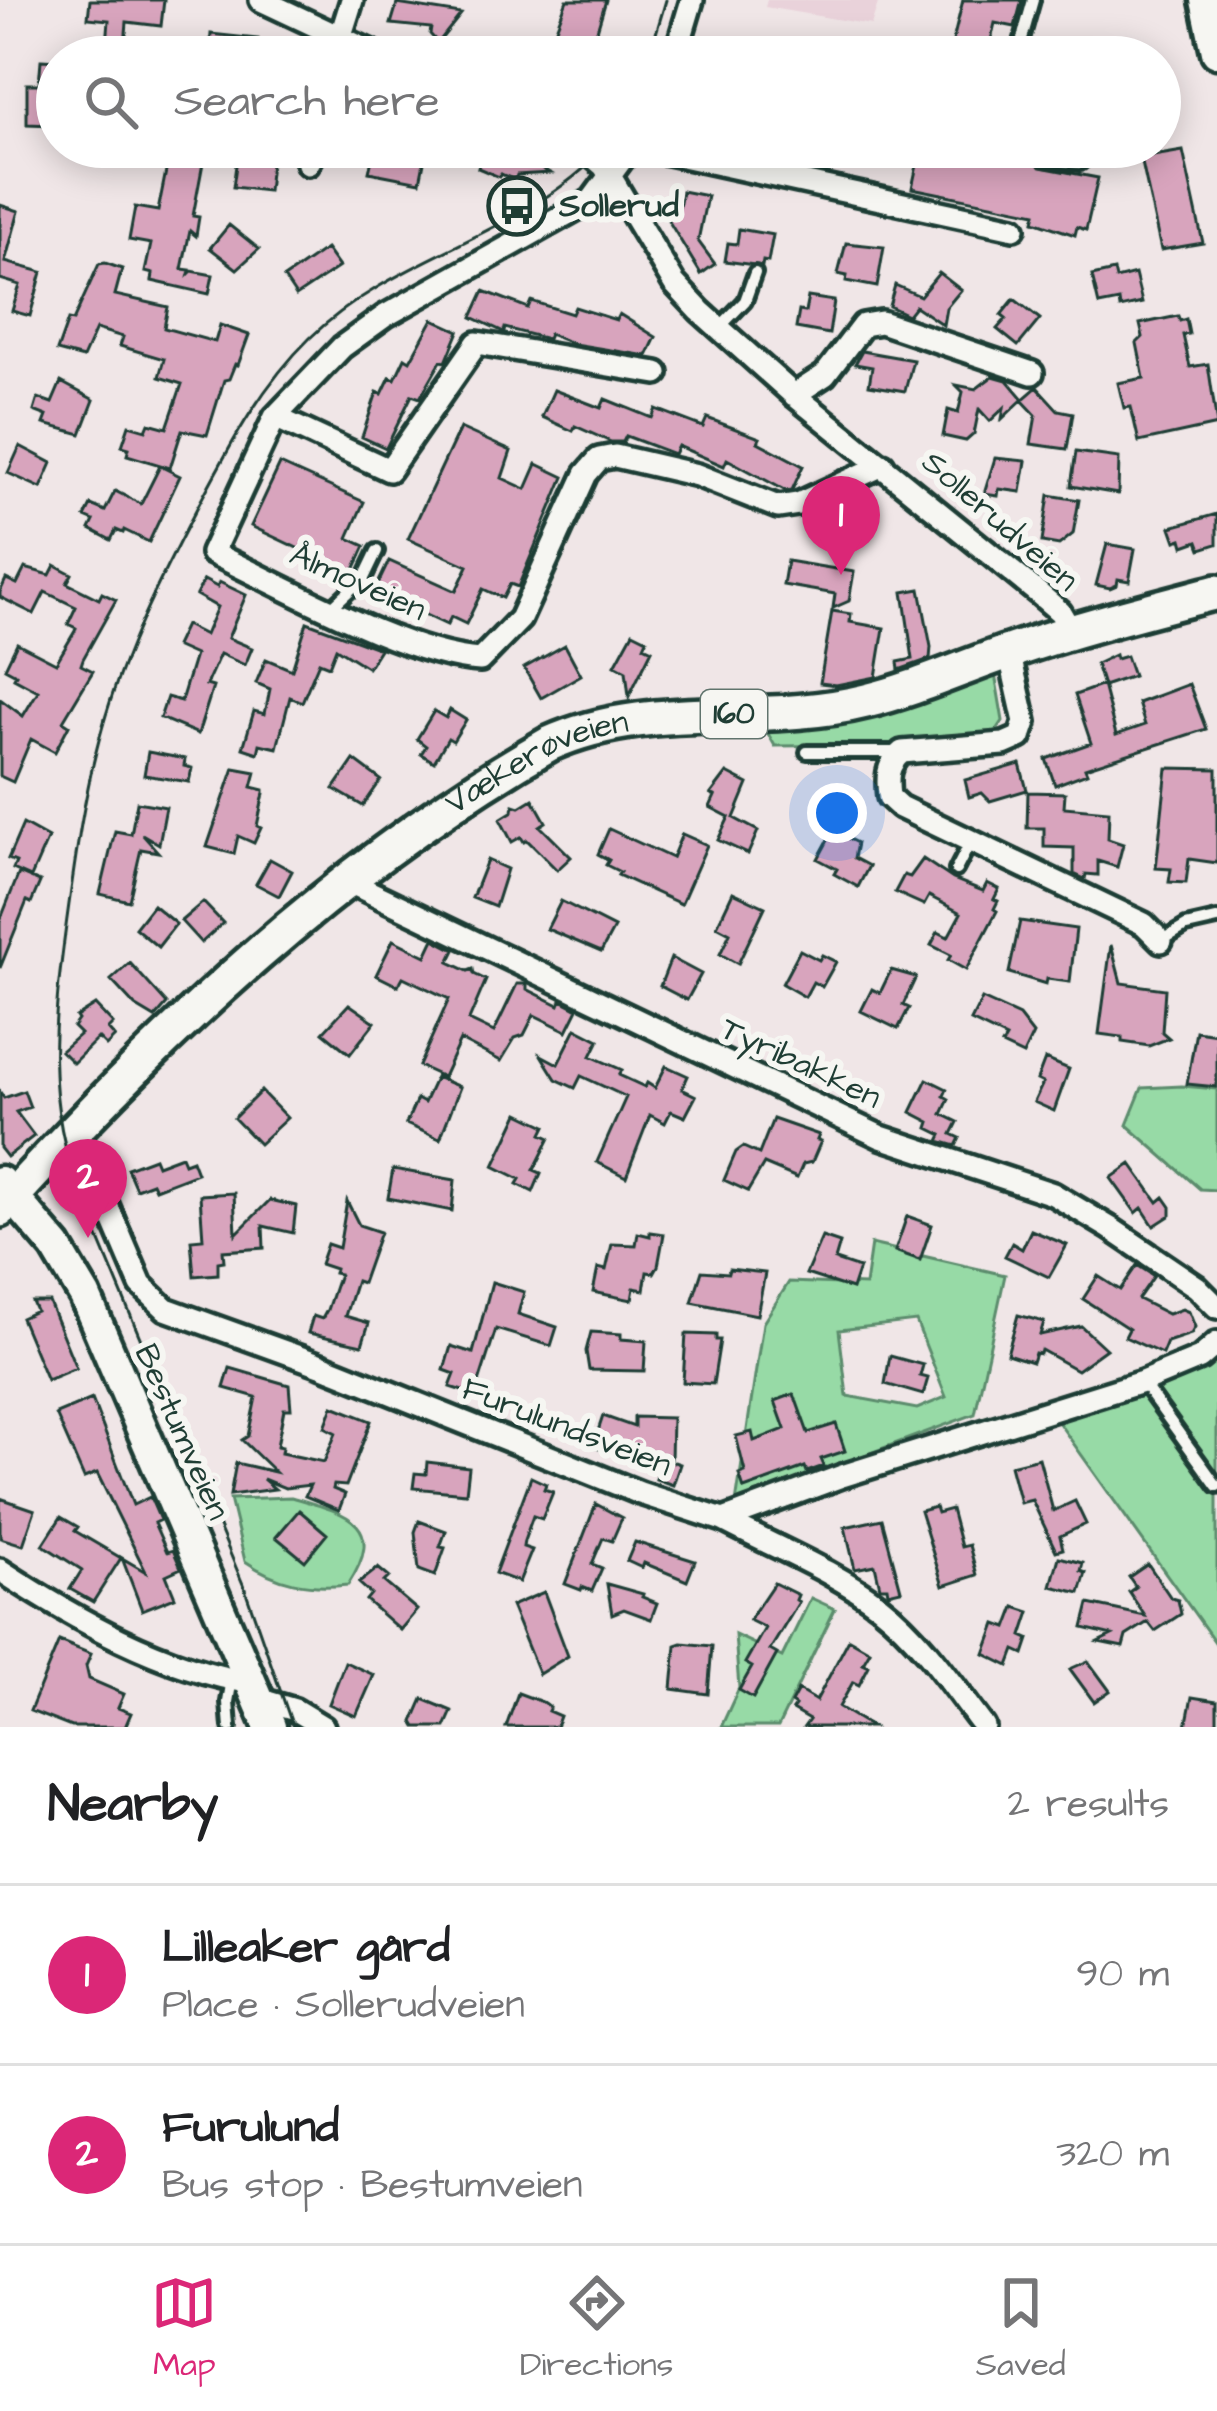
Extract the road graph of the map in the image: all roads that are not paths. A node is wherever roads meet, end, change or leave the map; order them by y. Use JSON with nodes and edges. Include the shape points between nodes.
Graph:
{"nodes":[{"id":1,"x":261,"y":0,"type":"edge"},
{"id":2,"x":352,"y":0,"type":"edge"},
{"id":3,"x":692,"y":0,"type":"edge"},
{"id":4,"x":1033,"y":0,"type":"edge"},
{"id":5,"x":1206,"y":0,"type":"edge"},
{"id":6,"x":329,"y":36,"type":"edge"},
{"id":7,"x":345,"y":36,"type":"edge"},
{"id":8,"x":681,"y":36,"type":"edge"},
{"id":9,"x":1023,"y":36,"type":"edge"},
{"id":10,"x":1217,"y":52,"type":"edge"},
{"id":11,"x":605,"y":168,"type":"edge"},
{"id":12,"x":617,"y":168,"type":"edge"},
{"id":13,"x":738,"y":168,"type":"edge"},
{"id":14,"x":610,"y":179,"type":"junction"},
{"id":15,"x":1014,"y":228,"type":"dead end"},
{"id":16,"x":755,"y":273,"type":"dead end"},
{"id":17,"x":719,"y":328,"type":"junction"},
{"id":18,"x":657,"y":373,"type":"dead end"},
{"id":19,"x":1032,"y":373,"type":"dead end"},
{"id":20,"x":794,"y":395,"type":"junction"},
{"id":21,"x":275,"y":417,"type":"junction"},
{"id":22,"x":883,"y":465,"type":"junction"},
{"id":23,"x":377,"y":550,"type":"dead end"},
{"id":24,"x":1217,"y":592,"type":"edge"},
{"id":25,"x":332,"y":608,"type":"junction"},
{"id":26,"x":1071,"y":631,"type":"junction"},
{"id":27,"x":1009,"y":651,"type":"junction"},
{"id":28,"x":480,"y":660,"type":"joint"},
{"id":29,"x":807,"y":752,"type":"dead end"},
{"id":30,"x":902,"y":752,"type":"junction"},
{"id":31,"x":971,"y":841,"type":"junction"},
{"id":32,"x":956,"y":870,"type":"dead end"},
{"id":33,"x":349,"y":882,"type":"junction"},
{"id":34,"x":1217,"y":919,"type":"edge"},
{"id":35,"x":1162,"y":941,"type":"joint"},
{"id":36,"x":75,"y":1130,"type":"junction"},
{"id":37,"x":4,"y":1196,"type":"edge"},
{"id":38,"x":1217,"y":1307,"type":"edge"},
{"id":39,"x":1217,"y":1343,"type":"edge"},
{"id":40,"x":1142,"y":1382,"type":"junction"},
{"id":41,"x":1217,"y":1486,"type":"edge"},
{"id":42,"x":724,"y":1520,"type":"junction"},
{"id":43,"x":0,"y":1570,"type":"edge"},
{"id":44,"x":254,"y":1697,"type":"edge"},
{"id":45,"x":230,"y":1727,"type":"edge"},
{"id":46,"x":322,"y":1727,"type":"edge"},
{"id":47,"x":984,"y":1727,"type":"edge"}],
"edges":[{"from":1,"to":6,"type":"street"},
{"from":2,"to":7,"type":"street"},
{"from":3,"to":8,"type":"street"},
{"from":4,"to":9,"type":"lane"},
{"from":5,"to":10,"type":"street"},
{"from":11,"to":14,"type":"street","name":"Sollerudveien"},
{"from":12,"to":14,"type":"street"},
{"from":13,"to":15,"type":"street"},
{"from":14,"to":17,"type":"street","name":"Sollerudveien","via":[[674,283]]},
{"from":14,"to":21,"type":"street","via":[[592,200],[385,316],[342,347]]},
{"from":16,"to":17,"type":"lane","via":[[745,301]]},
{"from":17,"to":20,"type":"street","name":"Sollerudveien"},
{"from":18,"to":21,"type":"street","via":[[477,343],[389,470]]},
{"from":19,"to":20,"type":"street","via":[[881,322],[863,326],[824,375]]},
{"from":20,"to":22,"type":"street","name":"Sollerudveien"},
{"from":21,"to":25,"type":"street","name":"Ålmoveien","via":[[212,553]]},
{"from":22,"to":26,"type":"street","name":"Sollerudveien","via":[[1049,602]]},
{"from":22,"to":28,"type":"street","name":"Sollerudveien","via":[[778,507],[698,475],[599,459],[520,619]]},
{"from":23,"to":25,"type":"lane","via":[[365,576]]},
{"from":24,"to":26,"type":"main road","name":"Vækerøveien","number":"160"},
{"from":25,"to":28,"type":"street","name":"Ålmoveien","via":[[450,658]]},
{"from":26,"to":27,"type":"main road","name":"Vækerøveien","number":"160"},
{"from":27,"to":30,"type":"street","via":[[1025,722],[1020,737]]},
{"from":27,"to":33,"type":"main road","name":"Vækerøveien","number":"160","via":[[867,701],[655,717],[568,736],[490,778]]},
{"from":29,"to":30,"type":"lane"},
{"from":30,"to":31,"type":"street","via":[[886,779],[890,797]]},
{"from":31,"to":32,"type":"lane"},
{"from":31,"to":35,"type":"street","via":[[1144,924]]},
{"from":33,"to":36,"type":"main road","name":"Vækerøveien","number":"160","via":[[229,977]]},
{"from":33,"to":38,"type":"street","name":"Tyribakken","via":[[881,1137],[1053,1194]]},
{"from":34,"to":35,"type":"lane"},
{"from":36,"to":37,"type":"main road","name":"Vækerøveien","number":"160"},
{"from":36,"to":42,"type":"street","name":"Furulundsveien","via":[[141,1285],[166,1309]]},
{"from":37,"to":44,"type":"street","name":"Bestumveien","via":[[56,1247],[85,1296]]},
{"from":39,"to":40,"type":"street"},
{"from":40,"to":41,"type":"lane"},
{"from":40,"to":42,"type":"street"},
{"from":42,"to":47,"type":"street","name":"Furulundsveien","via":[[882,1607]]},
{"from":43,"to":44,"type":"street","via":[[121,1640]]},
{"from":44,"to":45,"type":"lane","via":[[227,1702]]},
{"from":44,"to":46,"type":"street"}]}
